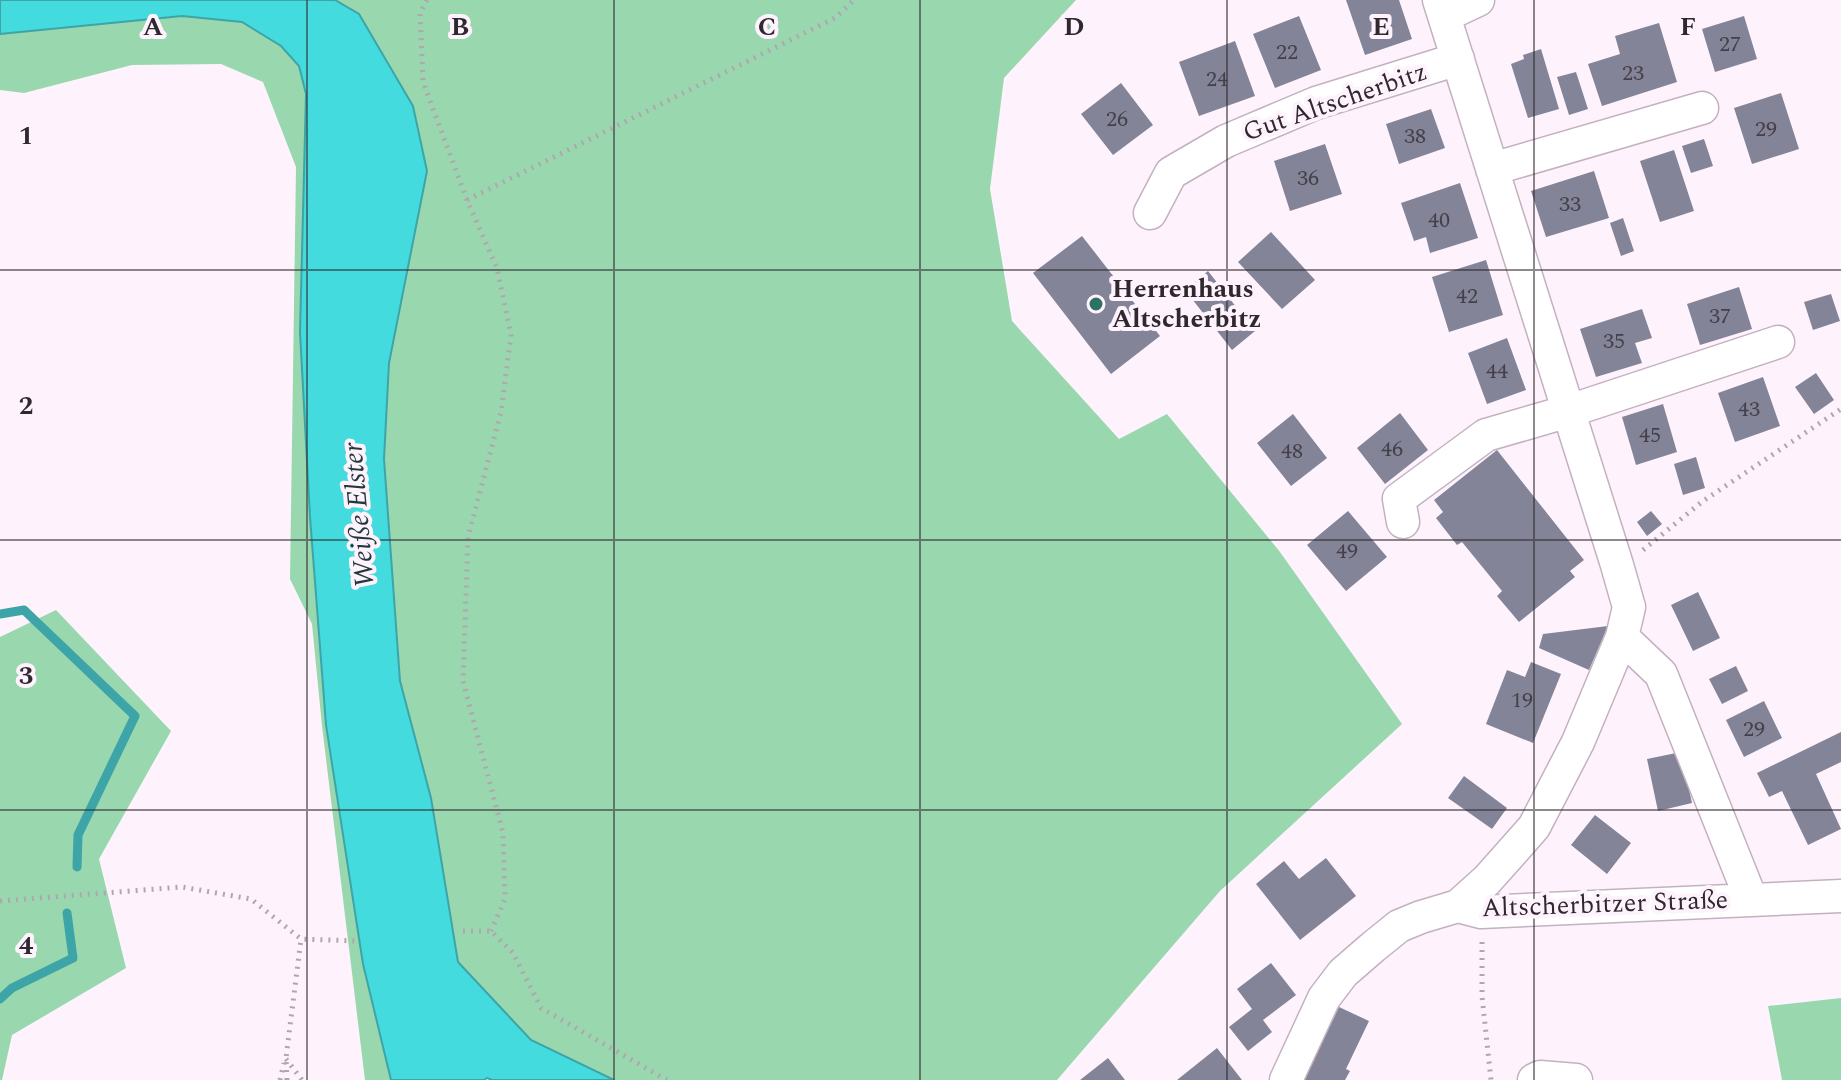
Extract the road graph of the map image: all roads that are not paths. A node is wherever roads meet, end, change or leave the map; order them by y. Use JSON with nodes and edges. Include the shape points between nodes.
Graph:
{"nodes":[{"id":1,"x":1478,"y":0,"type":"edge"},
{"id":2,"x":1441,"y":8,"type":"edge"},
{"id":3,"x":1458,"y":59,"type":"junction"},
{"id":4,"x":1702,"y":108,"type":"dead end"},
{"id":5,"x":1492,"y":169,"type":"junction"},
{"id":6,"x":1150,"y":213,"type":"dead end"},
{"id":7,"x":1778,"y":342,"type":"dead end"},
{"id":8,"x":1569,"y":411,"type":"junction"},
{"id":9,"x":1403,"y":522,"type":"dead end"},
{"id":10,"x":1622,"y":637,"type":"junction"},
{"id":11,"x":1841,"y":896,"type":"edge"},
{"id":12,"x":1751,"y":899,"type":"junction"},
{"id":13,"x":1470,"y":909,"type":"junction"},
{"id":14,"x":1286,"y":1080,"type":"edge"},
{"id":15,"x":1534,"y":1080,"type":"edge"},
{"id":16,"x":1576,"y":1080,"type":"edge"}],
"edges":[{"from":1,"to":2,"type":"street","name":"Gut Altscherbitz"},
{"from":2,"to":3,"type":"street","name":"Gut Altscherbitz"},
{"from":3,"to":5,"type":"street","name":"Gut Altscherbitz"},
{"from":3,"to":6,"type":"street","name":"Gut Altscherbitz","via":[[1316,103],[1226,141],[1171,173]]},
{"from":4,"to":5,"type":"street"},
{"from":5,"to":8,"type":"street","name":"Gut Altscherbitz"},
{"from":7,"to":8,"type":"street"},
{"from":8,"to":9,"type":"street","via":[[1486,435],[1399,499]]},
{"from":8,"to":10,"type":"street","name":"Gut Altscherbitz","via":[[1629,607]]},
{"from":10,"to":12,"type":"street","name":"Altscherbitzer Straße","via":[[1661,674]]},
{"from":10,"to":13,"type":"street","name":"Altscherbitzer Straße","via":[[1578,742],[1534,827],[1487,880]]},
{"from":11,"to":12,"type":"street","name":"Altscherbitzer Straße"},
{"from":12,"to":13,"type":"street","name":"Altscherbitzer Straße"},
{"from":13,"to":14,"type":"street","name":"Altscherbitzer Straße","via":[[1399,926],[1343,973],[1324,998]]},
{"from":15,"to":16,"type":"street"}]}
